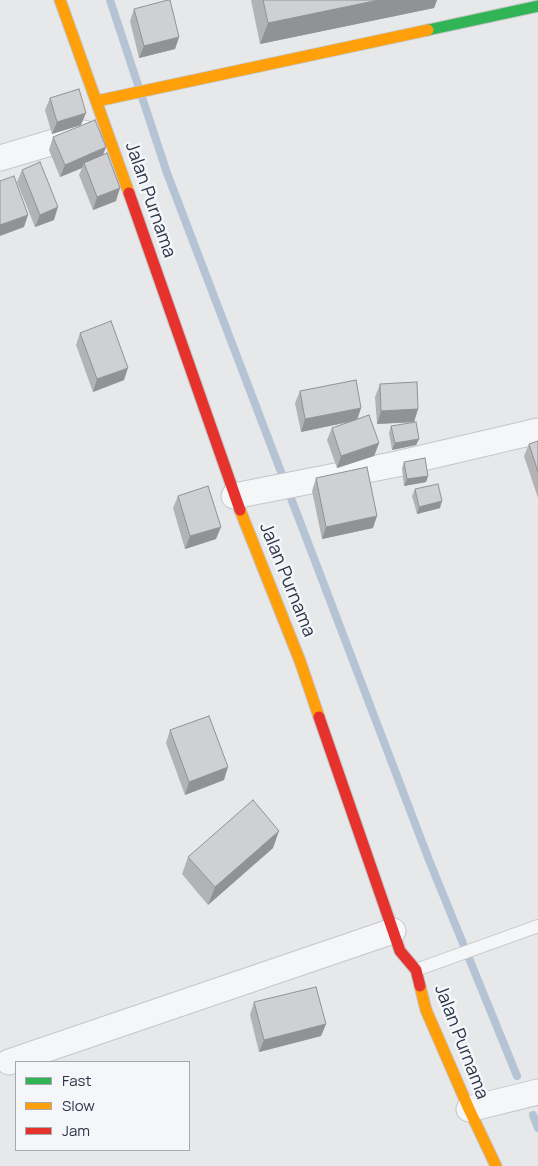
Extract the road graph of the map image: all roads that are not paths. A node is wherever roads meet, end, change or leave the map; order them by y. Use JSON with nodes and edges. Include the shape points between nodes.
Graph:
{"nodes":[{"id":1,"x":60,"y":0,"type":"edge"},
{"id":2,"x":538,"y":6,"type":"edge"},
{"id":3,"x":98,"y":100,"type":"junction"},
{"id":4,"x":106,"y":127,"type":"junction"},
{"id":5,"x":0,"y":158,"type":"edge"},
{"id":6,"x":538,"y":431,"type":"edge"},
{"id":7,"x":235,"y":495,"type":"junction"},
{"id":8,"x":538,"y":926,"type":"edge"},
{"id":9,"x":393,"y":931,"type":"junction"},
{"id":10,"x":416,"y":970,"type":"junction"},
{"id":11,"x":8,"y":1062,"type":"dead end"},
{"id":12,"x":538,"y":1092,"type":"edge"},
{"id":13,"x":469,"y":1110,"type":"junction"},
{"id":14,"x":496,"y":1166,"type":"edge"}],
"edges":[{"from":1,"to":3,"type":"street","name":"Jalan Purnama"},
{"from":2,"to":3,"type":"street"},
{"from":3,"to":4,"type":"street","name":"Jalan Purnama"},
{"from":4,"to":5,"type":"street"},
{"from":4,"to":7,"type":"street","name":"Jalan Purnama"},
{"from":6,"to":7,"type":"street","via":[[397,464]]},
{"from":7,"to":9,"type":"street","name":"Jalan Purnama","via":[[300,661]]},
{"from":8,"to":10,"type":"lane"},
{"from":9,"to":10,"type":"street","name":"Jalan Purnama","via":[[400,950]]},
{"from":9,"to":11,"type":"street"},
{"from":10,"to":13,"type":"street","name":"Jalan Purnama","via":[[426,1010]]},
{"from":12,"to":13,"type":"street"},
{"from":13,"to":14,"type":"street","name":"Jalan Purnama"}]}
